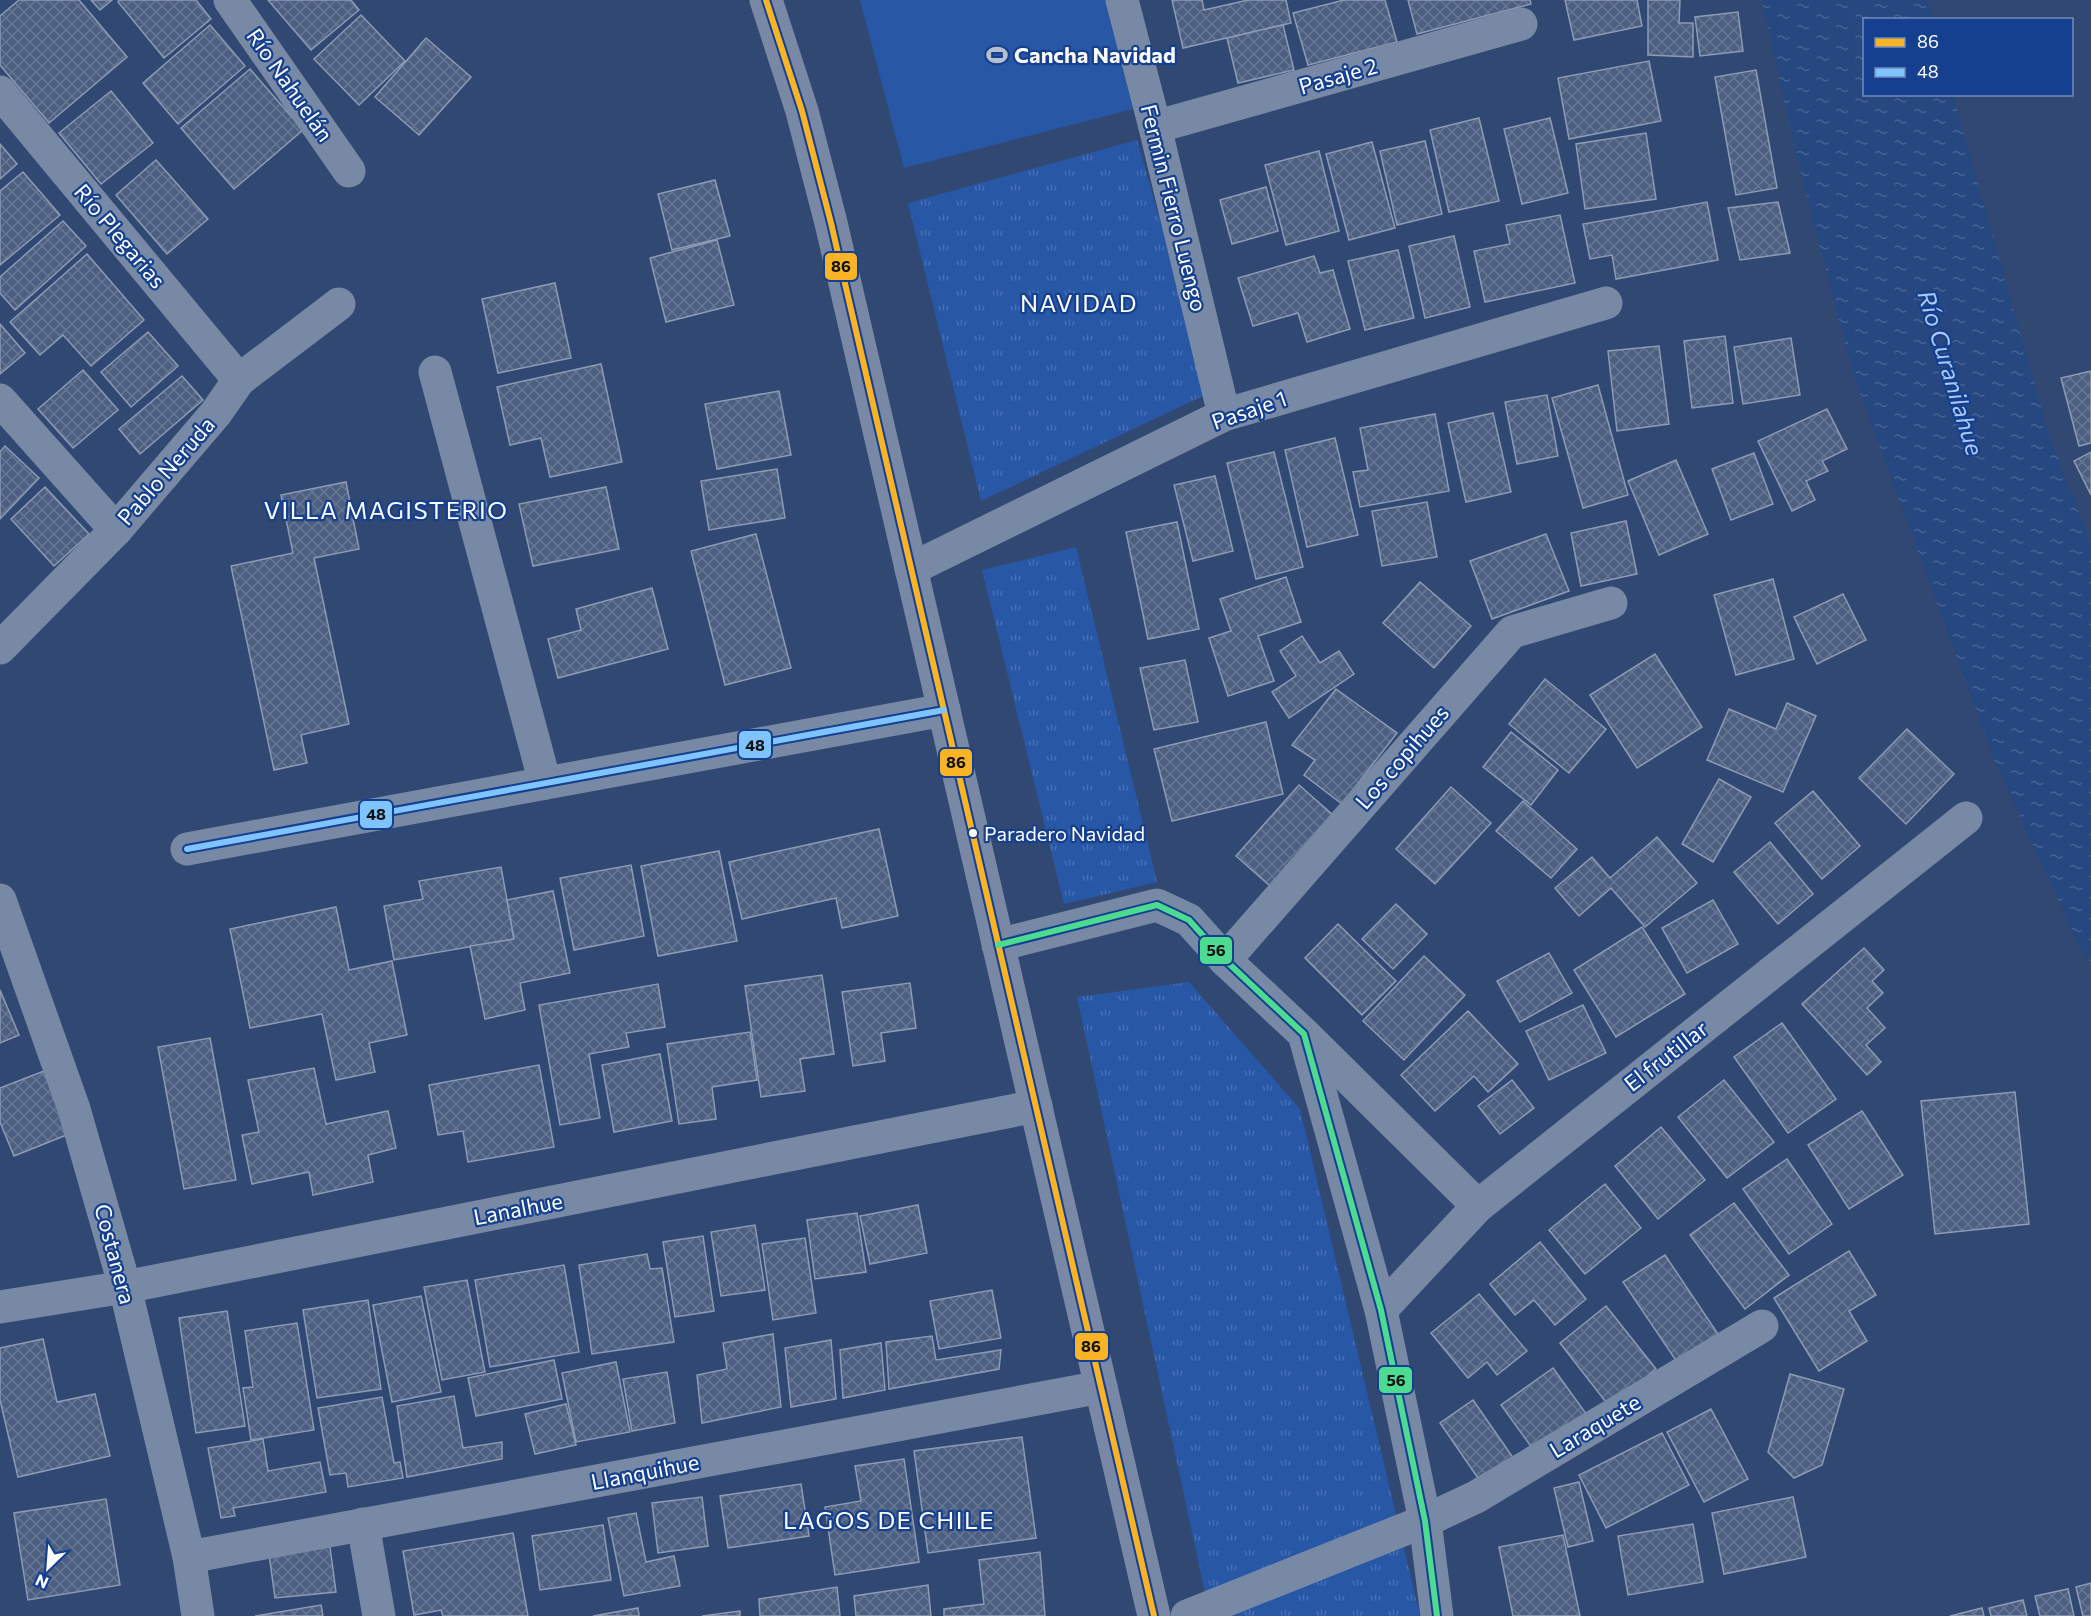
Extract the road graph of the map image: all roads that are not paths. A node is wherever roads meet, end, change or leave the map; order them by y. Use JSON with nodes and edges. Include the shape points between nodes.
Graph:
{"nodes":[{"id":1,"x":230,"y":0,"type":"edge"},
{"id":2,"x":766,"y":0,"type":"edge"},
{"id":3,"x":1122,"y":0,"type":"edge"},
{"id":4,"x":1521,"y":24,"type":"dead end"},
{"id":5,"x":0,"y":92,"type":"edge"},
{"id":6,"x":1155,"y":127,"type":"junction"},
{"id":7,"x":349,"y":171,"type":"dead end"},
{"id":8,"x":1606,"y":303,"type":"dead end"},
{"id":9,"x":339,"y":304,"type":"dead end"},
{"id":10,"x":435,"y":372,"type":"dead end"},
{"id":11,"x":239,"y":380,"type":"junction"},
{"id":12,"x":0,"y":400,"type":"edge"},
{"id":13,"x":1224,"y":416,"type":"junction"},
{"id":14,"x":116,"y":530,"type":"junction"},
{"id":15,"x":911,"y":569,"type":"junction"},
{"id":16,"x":1611,"y":603,"type":"dead end"},
{"id":17,"x":0,"y":648,"type":"edge"},
{"id":18,"x":944,"y":710,"type":"junction"},
{"id":19,"x":545,"y":783,"type":"junction"},
{"id":20,"x":1966,"y":819,"type":"dead end"},
{"id":21,"x":187,"y":849,"type":"dead end"},
{"id":22,"x":0,"y":900,"type":"edge"},
{"id":23,"x":998,"y":945,"type":"junction"},
{"id":24,"x":1225,"y":960,"type":"junction"},
{"id":25,"x":1304,"y":1034,"type":"junction"},
{"id":26,"x":1036,"y":1106,"type":"junction"},
{"id":27,"x":1478,"y":1206,"type":"junction"},
{"id":28,"x":125,"y":1287,"type":"junction"},
{"id":29,"x":0,"y":1307,"type":"edge"},
{"id":30,"x":1381,"y":1310,"type":"junction"},
{"id":31,"x":1762,"y":1326,"type":"dead end"},
{"id":32,"x":1101,"y":1387,"type":"junction"},
{"id":33,"x":1425,"y":1521,"type":"junction"},
{"id":34,"x":363,"y":1524,"type":"junction"},
{"id":35,"x":189,"y":1557,"type":"junction"},
{"id":36,"x":198,"y":1616,"type":"edge"},
{"id":37,"x":379,"y":1616,"type":"edge"},
{"id":38,"x":1154,"y":1616,"type":"edge"},
{"id":39,"x":1187,"y":1616,"type":"edge"},
{"id":40,"x":1437,"y":1616,"type":"edge"}],
"edges":[{"from":1,"to":7,"type":"street","name":"Río Nahuelán"},
{"from":2,"to":15,"type":"main road","via":[[802,111],[831,224]]},
{"from":3,"to":6,"type":"street","name":"Fermin Fierro Luengo"},
{"from":4,"to":6,"type":"street","name":"Pasaje 2"},
{"from":5,"to":11,"type":"street","name":"Río Plegarias"},
{"from":6,"to":13,"type":"street","name":"Fermin Fierro Luengo"},
{"from":8,"to":13,"type":"street","name":"Pasaje 1"},
{"from":9,"to":11,"type":"street","name":"Pablo Neruda"},
{"from":10,"to":19,"type":"street"},
{"from":11,"to":14,"type":"street","name":"Pablo Neruda","via":[[216,414]]},
{"from":12,"to":14,"type":"street"},
{"from":13,"to":15,"type":"street","name":"Pasaje 1"},
{"from":14,"to":17,"type":"street","name":"Pablo Neruda"},
{"from":15,"to":18,"type":"main road"},
{"from":16,"to":24,"type":"street","name":"Los copihues","via":[[1512,632]]},
{"from":18,"to":19,"type":"street"},
{"from":18,"to":23,"type":"main road"},
{"from":19,"to":21,"type":"street"},
{"from":20,"to":27,"type":"street","name":"El frutillar"},
{"from":22,"to":28,"type":"street","name":"Costanera","via":[[71,1099]]},
{"from":23,"to":24,"type":"street","via":[[1157,905],[1189,920]]},
{"from":23,"to":26,"type":"main road"},
{"from":24,"to":25,"type":"street"},
{"from":25,"to":27,"type":"street"},
{"from":25,"to":30,"type":"street"},
{"from":26,"to":28,"type":"street","name":"Lanalhue"},
{"from":26,"to":32,"type":"main road"},
{"from":27,"to":30,"type":"street","name":"El frutillar"},
{"from":28,"to":29,"type":"street","name":"Lanalhue"},
{"from":28,"to":35,"type":"street","name":"Costanera"},
{"from":30,"to":33,"type":"street"},
{"from":31,"to":33,"type":"street","name":"Laraquete","via":[[1476,1497]]},
{"from":32,"to":34,"type":"street","name":"Llanquihue"},
{"from":32,"to":38,"type":"main road"},
{"from":33,"to":39,"type":"street","name":"Laraquete"},
{"from":33,"to":40,"type":"street"},
{"from":34,"to":35,"type":"street","name":"Llanquihue"},
{"from":34,"to":37,"type":"street"},
{"from":35,"to":36,"type":"street","name":"Costanera"}]}
